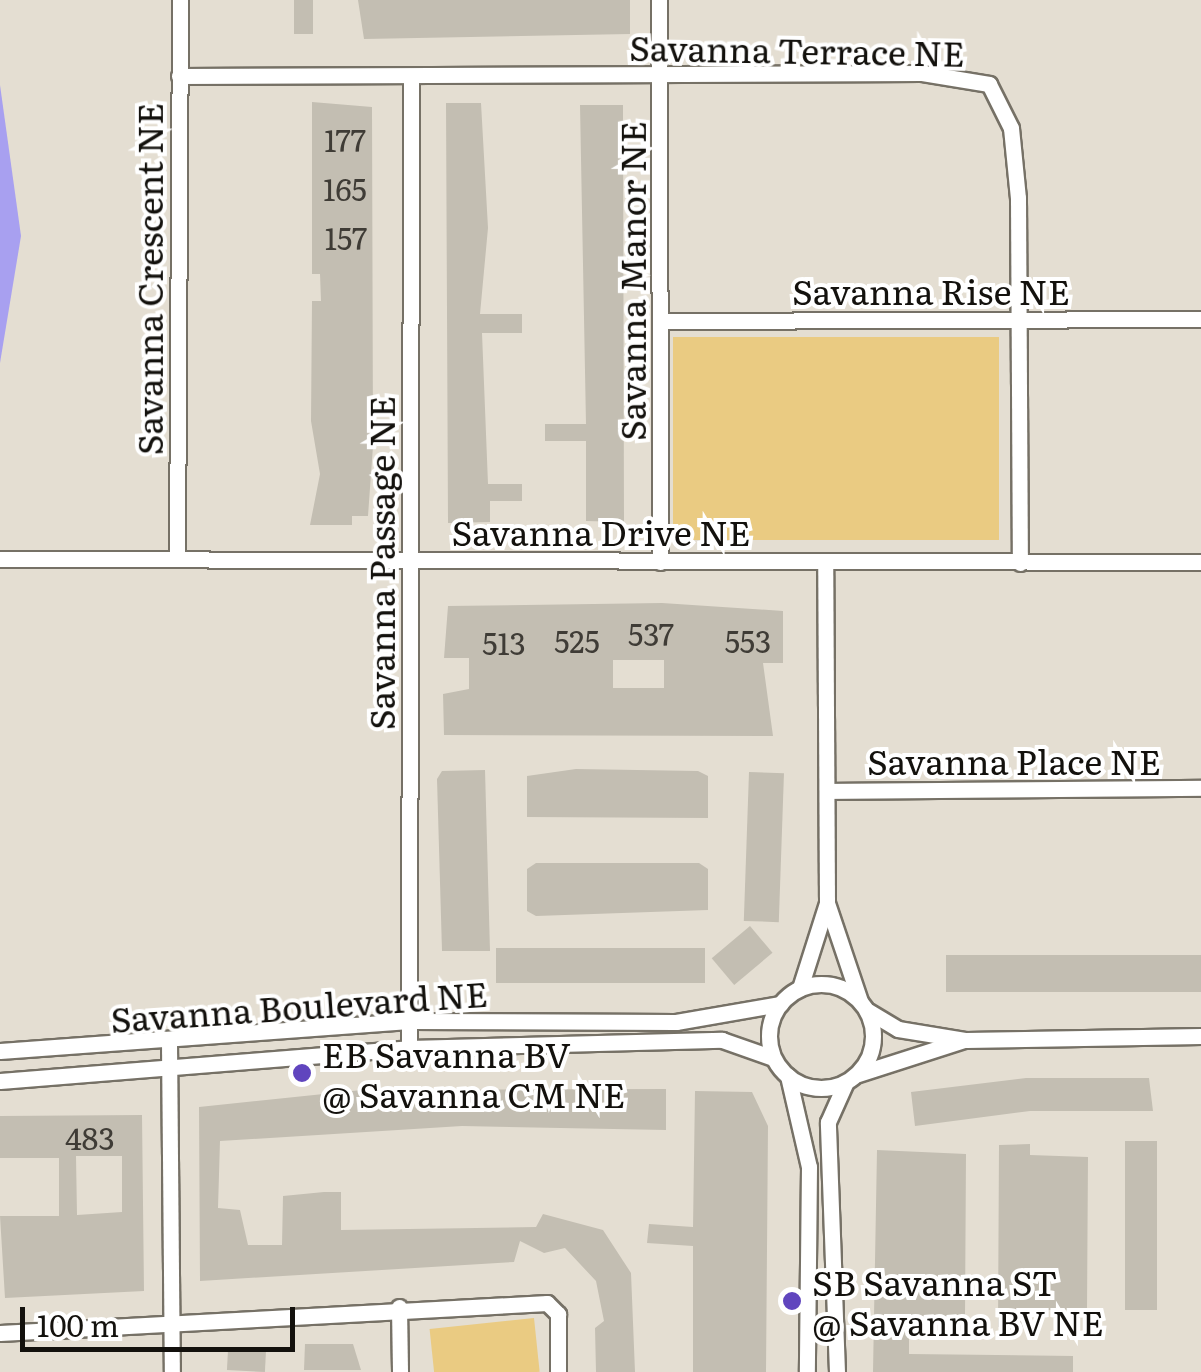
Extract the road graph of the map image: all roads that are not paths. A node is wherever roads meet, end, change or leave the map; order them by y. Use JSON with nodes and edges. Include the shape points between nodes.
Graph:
{"nodes":[{"id":1,"x":180,"y":0,"type":"edge"},
{"id":2,"x":659,"y":0,"type":"edge"},
{"id":3,"x":660,"y":75,"type":"junction"},
{"id":4,"x":179,"y":76,"type":"junction"},
{"id":5,"x":410,"y":78,"type":"junction"},
{"id":6,"x":1201,"y":319,"type":"edge"},
{"id":7,"x":1018,"y":320,"type":"junction"},
{"id":8,"x":661,"y":321,"type":"junction"},
{"id":9,"x":0,"y":558,"type":"edge"},
{"id":10,"x":177,"y":559,"type":"junction"},
{"id":11,"x":412,"y":560,"type":"junction"},
{"id":12,"x":660,"y":562,"type":"junction"},
{"id":13,"x":1201,"y":562,"type":"edge"},
{"id":14,"x":1020,"y":563,"type":"junction"},
{"id":15,"x":826,"y":564,"type":"junction"},
{"id":16,"x":1201,"y":788,"type":"edge"},
{"id":17,"x":827,"y":791,"type":"junction"},
{"id":18,"x":827,"y":902,"type":"junction"},
{"id":19,"x":800,"y":988,"type":"junction"},
{"id":20,"x":780,"y":1004,"type":"junction"},
{"id":21,"x":864,"y":1006,"type":"junction"},
{"id":22,"x":409,"y":1021,"type":"junction"},
{"id":23,"x":1201,"y":1036,"type":"edge"},
{"id":24,"x":966,"y":1040,"type":"junction"},
{"id":25,"x":169,"y":1043,"type":"junction"},
{"id":26,"x":409,"y":1048,"type":"junction"},
{"id":27,"x":0,"y":1051,"type":"edge"},
{"id":28,"x":773,"y":1058,"type":"junction"},
{"id":29,"x":172,"y":1071,"type":"junction"},
{"id":30,"x":788,"y":1076,"type":"junction"},
{"id":31,"x":852,"y":1079,"type":"junction"},
{"id":32,"x":0,"y":1080,"type":"edge"},
{"id":33,"x":400,"y":1307,"type":"junction"},
{"id":34,"x":173,"y":1327,"type":"junction"},
{"id":35,"x":0,"y":1333,"type":"edge"},
{"id":36,"x":172,"y":1372,"type":"edge"},
{"id":37,"x":400,"y":1372,"type":"edge"},
{"id":38,"x":558,"y":1372,"type":"edge"},
{"id":39,"x":807,"y":1372,"type":"edge"},
{"id":40,"x":837,"y":1372,"type":"edge"}],
"edges":[{"from":1,"to":4,"type":"street","name":"Savanna Crescent NE"},
{"from":2,"to":3,"type":"street","name":"Savanna Manor NE"},
{"from":3,"to":5,"type":"street","name":"Savanna Terrace NE"},
{"from":3,"to":7,"type":"street","name":"Savanna Terrace NE","via":[[922,74],[989,84],[1014,149]]},
{"from":3,"to":8,"type":"street","name":"Savanna Manor NE"},
{"from":4,"to":5,"type":"street","name":"Savanna Terrace NE"},
{"from":4,"to":10,"type":"street","name":"Savanna Crescent NE"},
{"from":5,"to":11,"type":"street","name":"Savanna Passage NE"},
{"from":6,"to":7,"type":"street","name":"Savanna Rise NE"},
{"from":7,"to":8,"type":"street","name":"Savanna Rise NE"},
{"from":7,"to":14,"type":"street","name":"Savanna Terrace NE"},
{"from":8,"to":12,"type":"street","name":"Savanna Manor NE"},
{"from":9,"to":10,"type":"street","name":"Savanna Drive NE"},
{"from":10,"to":11,"type":"street","name":"Savanna Drive NE"},
{"from":11,"to":12,"type":"street","name":"Savanna Drive NE"},
{"from":11,"to":22,"type":"street","name":"Savanna Passage NE"},
{"from":12,"to":15,"type":"street","name":"Savanna Drive NE"},
{"from":13,"to":14,"type":"street","name":"Savanna Drive NE"},
{"from":14,"to":15,"type":"street","name":"Savanna Drive NE"},
{"from":15,"to":17,"type":"street"},
{"from":16,"to":17,"type":"street","name":"Savanna Place NE"},
{"from":17,"to":18,"type":"street"},
{"from":18,"to":19,"type":"street"},
{"from":18,"to":21,"type":"street"},
{"from":19,"to":20,"type":"street"},
{"from":19,"to":21,"type":"street","via":[[826,984]]},
{"from":20,"to":22,"type":"street","name":"Savanna Boulevard NE","via":[[676,1022]]},
{"from":20,"to":28,"type":"street","via":[[769,1028]]},
{"from":21,"to":24,"type":"street","via":[[898,1029]]},
{"from":21,"to":31,"type":"street","via":[[874,1044]]},
{"from":22,"to":25,"type":"street","name":"Savanna Boulevard NE"},
{"from":22,"to":26,"type":"street","name":"Savanna Passage NE"},
{"from":23,"to":24,"type":"street"},
{"from":24,"to":31,"type":"street"},
{"from":25,"to":27,"type":"street","name":"Savanna Boulevard NE"},
{"from":25,"to":29,"type":"street"},
{"from":26,"to":28,"type":"street","name":"Savanna Boulevard NE","via":[[732,1040]]},
{"from":26,"to":29,"type":"street","name":"Savanna Boulevard NE"},
{"from":28,"to":30,"type":"street"},
{"from":29,"to":32,"type":"street","name":"Savanna Boulevard NE"},
{"from":29,"to":34,"type":"street"},
{"from":30,"to":31,"type":"street","via":[[812,1088]]},
{"from":30,"to":39,"type":"street","via":[[809,1167]]},
{"from":31,"to":40,"type":"street","via":[[828,1122]]},
{"from":33,"to":34,"type":"street"},
{"from":33,"to":37,"type":"street"},
{"from":33,"to":38,"type":"street","via":[[546,1303],[558,1314]]},
{"from":34,"to":35,"type":"street"},
{"from":34,"to":36,"type":"street"}]}
